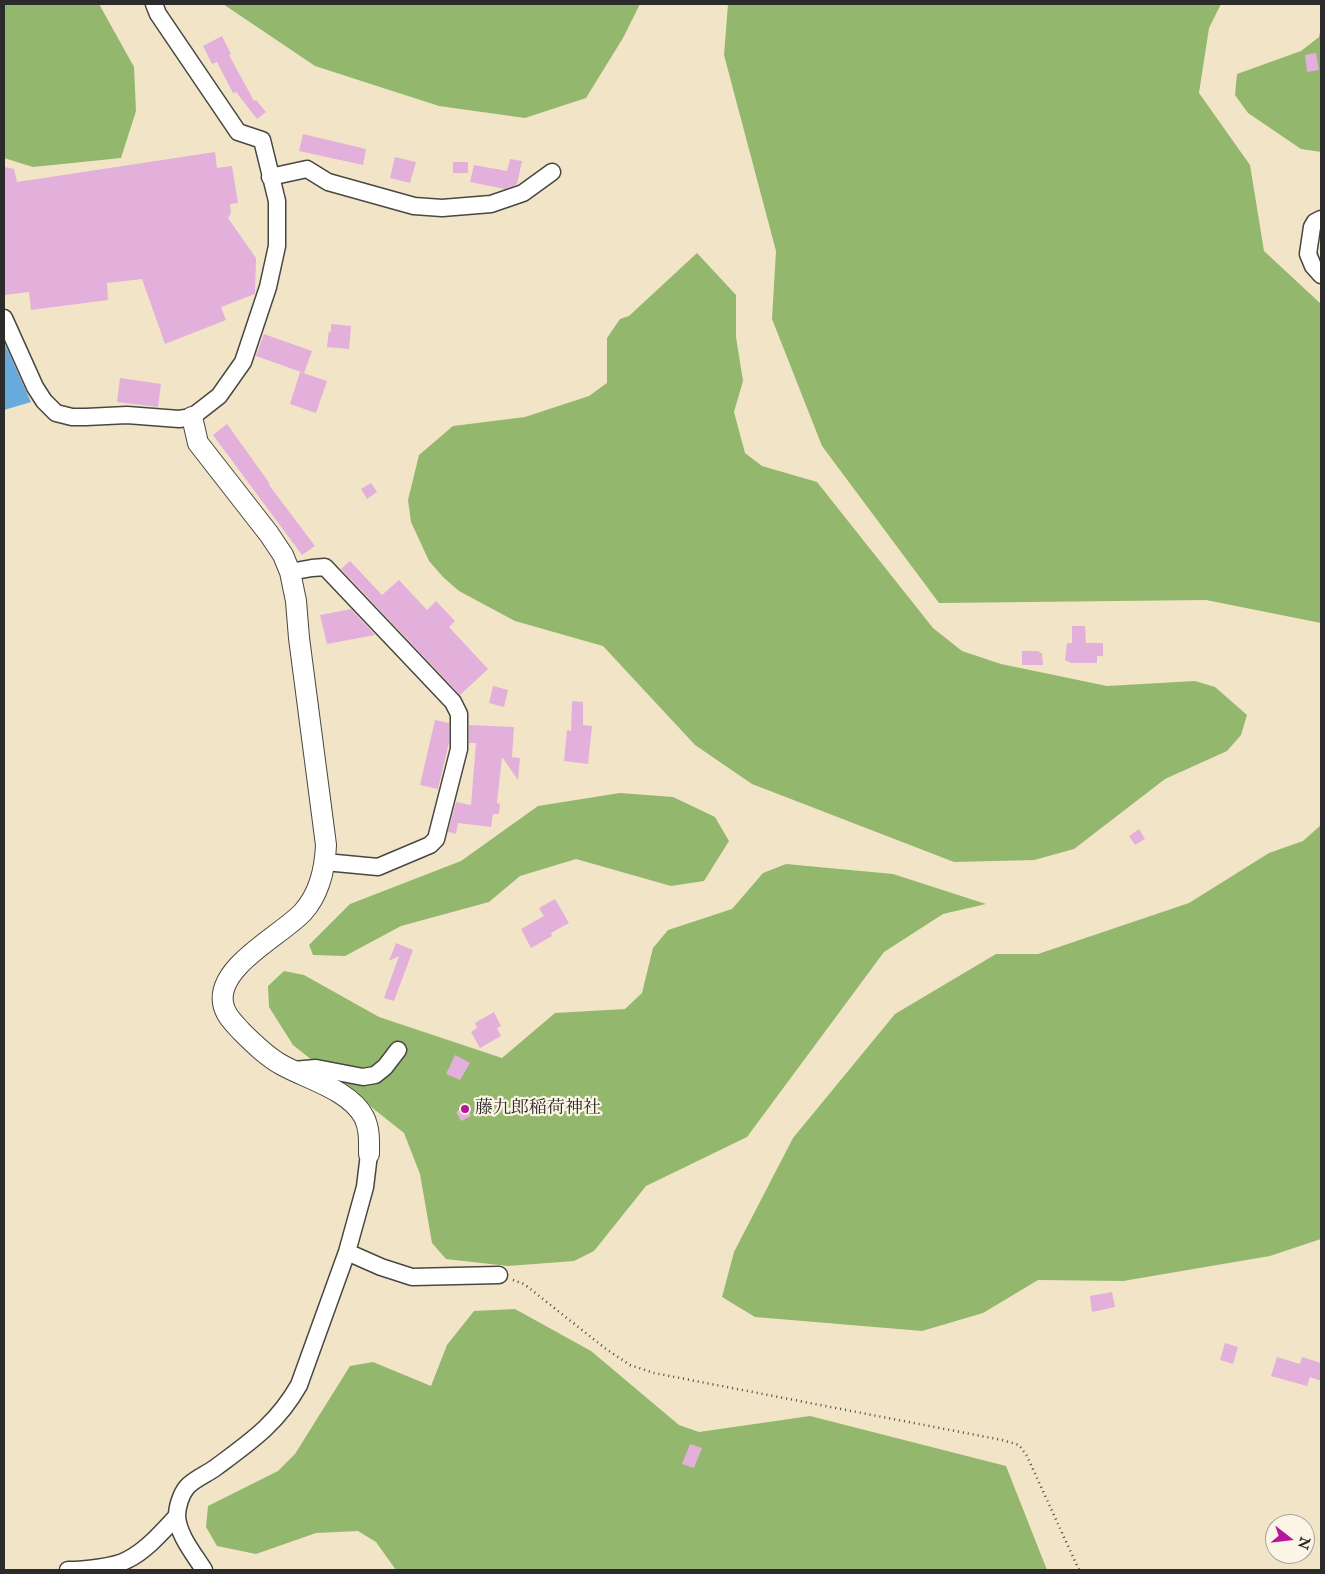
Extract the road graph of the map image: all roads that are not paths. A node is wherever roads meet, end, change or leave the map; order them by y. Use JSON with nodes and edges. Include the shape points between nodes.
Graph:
{"nodes":[{"id":1,"x":142,"y":4,"type":"edge"},
{"id":2,"x":156,"y":9,"type":"edge"},
{"id":3,"x":552,"y":172,"type":"dead end"},
{"id":4,"x":270,"y":177,"type":"junction"},
{"id":5,"x":1321,"y":219,"type":"edge"},
{"id":6,"x":1321,"y":275,"type":"edge"},
{"id":7,"x":4,"y":318,"type":"edge"},
{"id":8,"x":192,"y":417,"type":"junction"},
{"id":9,"x":290,"y":572,"type":"junction"},
{"id":10,"x":325,"y":862,"type":"junction"},
{"id":11,"x":398,"y":1050,"type":"dead end"},
{"id":12,"x":293,"y":1070,"type":"junction"},
{"id":13,"x":369,"y":1154,"type":"joint"},
{"id":14,"x":347,"y":1252,"type":"junction"},
{"id":15,"x":500,"y":1275,"type":"road end"},
{"id":16,"x":177,"y":1516,"type":"junction"},
{"id":17,"x":68,"y":1570,"type":"edge"},
{"id":18,"x":204,"y":1570,"type":"edge"}],
"edges":[{"from":1,"to":2,"type":"street"},
{"from":2,"to":4,"type":"street","via":[[238,132],[262,140]]},
{"from":3,"to":4,"type":"street","via":[[523,192],[491,204],[442,208],[414,206],[328,182],[307,169]]},
{"from":4,"to":8,"type":"street","via":[[277,201],[277,246],[268,287],[242,362],[219,396]]},
{"from":5,"to":6,"type":"street","via":[[1312,227],[1308,254]]},
{"from":7,"to":8,"type":"street","via":[[35,387],[56,413],[86,418],[126,415]]},
{"from":8,"to":9,"type":"street","via":[[198,444],[269,534]]},
{"from":9,"to":10,"type":"street"},
{"from":9,"to":10,"type":"street","via":[[326,567],[453,702],[459,714],[459,749],[436,839],[430,845],[378,867]]},
{"from":10,"to":12,"type":"street","via":[[315,894],[304,911],[234,970],[222,1001],[226,1014],[247,1036],[280,1064]]},
{"from":11,"to":12,"type":"street","via":[[375,1075],[364,1077],[316,1068]]},
{"from":12,"to":13,"type":"street","via":[[355,1104],[369,1135]]},
{"from":13,"to":14,"type":"street","via":[[365,1187]]},
{"from":14,"to":15,"type":"street","via":[[412,1277]]},
{"from":14,"to":16,"type":"street","via":[[299,1386],[289,1403],[254,1439],[187,1487],[179,1500]]},
{"from":16,"to":17,"type":"street","via":[[158,1537],[126,1561]]},
{"from":16,"to":18,"type":"street","via":[[181,1532]]}]}
